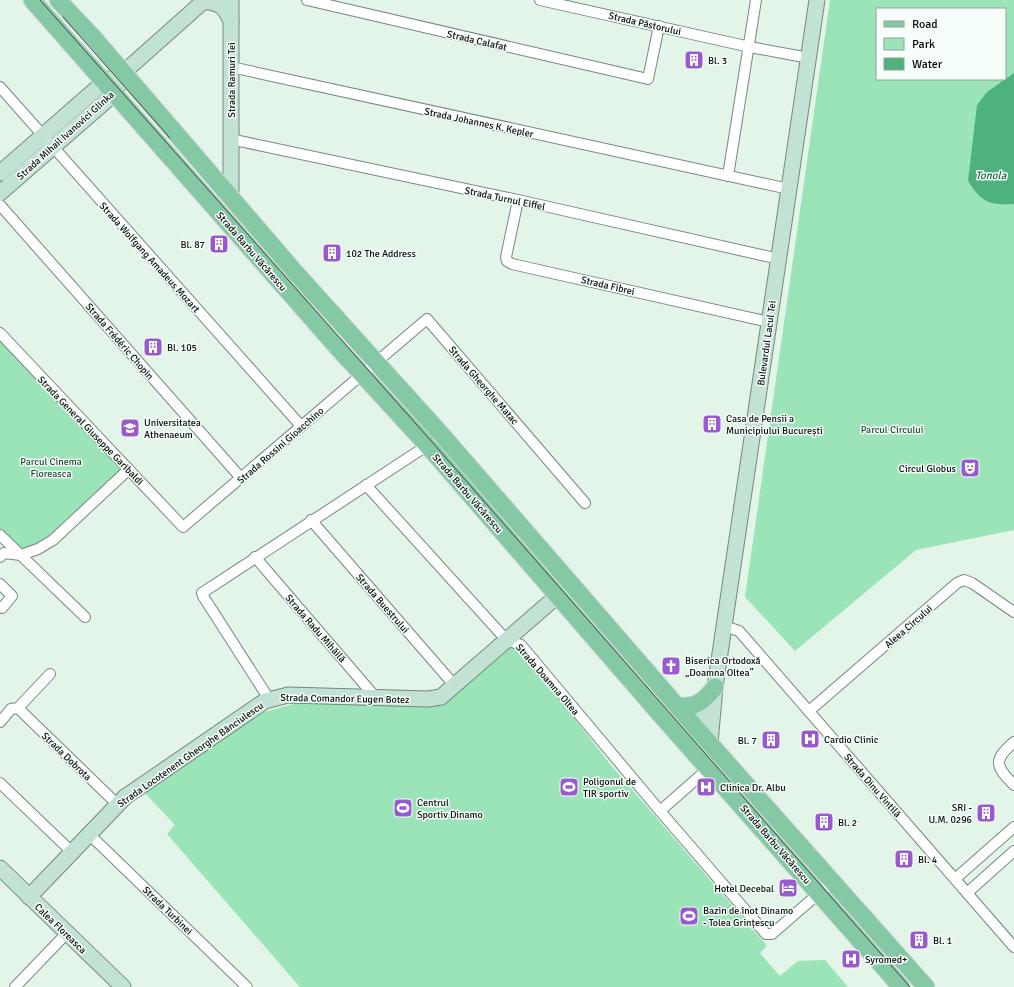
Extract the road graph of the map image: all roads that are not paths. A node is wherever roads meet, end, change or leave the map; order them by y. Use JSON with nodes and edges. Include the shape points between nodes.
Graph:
{"nodes":[{"id":1,"x":32,"y":0,"type":"edge"},
{"id":2,"x":58,"y":0,"type":"edge"},
{"id":3,"x":231,"y":0,"type":"edge"},
{"id":4,"x":307,"y":0,"type":"edge"},
{"id":5,"x":540,"y":0,"type":"edge"},
{"id":6,"x":756,"y":0,"type":"edge"},
{"id":7,"x":817,"y":0,"type":"edge"},
{"id":8,"x":204,"y":1,"type":"edge"},
{"id":9,"x":231,"y":20,"type":"junction"},
{"id":10,"x":659,"y":26,"type":"junction"},
{"id":11,"x":750,"y":47,"type":"junction"},
{"id":12,"x":809,"y":58,"type":"junction"},
{"id":13,"x":231,"y":67,"type":"junction"},
{"id":14,"x":123,"y":73,"type":"junction"},
{"id":15,"x":0,"y":87,"type":"edge"},
{"id":16,"x":110,"y":88,"type":"junction"},
{"id":17,"x":42,"y":135,"type":"junction"},
{"id":18,"x":230,"y":139,"type":"junction"},
{"id":19,"x":53,"y":147,"type":"junction"},
{"id":20,"x":230,"y":160,"type":"junction"},
{"id":21,"x":0,"y":173,"type":"edge"},
{"id":22,"x":728,"y":176,"type":"junction"},
{"id":23,"x":214,"y":177,"type":"junction"},
{"id":24,"x":789,"y":189,"type":"junction"},
{"id":25,"x":0,"y":193,"type":"edge"},
{"id":26,"x":231,"y":198,"type":"junction"},
{"id":27,"x":518,"y":200,"type":"junction"},
{"id":28,"x":0,"y":204,"type":"edge"},
{"id":29,"x":779,"y":259,"type":"junction"},
{"id":30,"x":769,"y":322,"type":"junction"},
{"id":31,"x":0,"y":333,"type":"edge"},
{"id":32,"x":376,"y":362,"type":"junction"},
{"id":33,"x":362,"y":374,"type":"junction"},
{"id":34,"x":301,"y":426,"type":"junction"},
{"id":35,"x":442,"y":435,"type":"junction"},
{"id":36,"x":427,"y":445,"type":"junction"},
{"id":37,"x":129,"y":469,"type":"junction"},
{"id":38,"x":241,"y":478,"type":"junction"},
{"id":39,"x":366,"y":485,"type":"junction"},
{"id":40,"x":586,"y":503,"type":"dead end"},
{"id":41,"x":311,"y":520,"type":"junction"},
{"id":42,"x":183,"y":527,"type":"joint"},
{"id":43,"x":0,"y":535,"type":"edge"},
{"id":44,"x":21,"y":555,"type":"junction"},
{"id":45,"x":256,"y":556,"type":"junction"},
{"id":46,"x":0,"y":557,"type":"edge"},
{"id":47,"x":0,"y":584,"type":"edge"},
{"id":48,"x":571,"y":584,"type":"junction"},
{"id":49,"x":557,"y":596,"type":"junction"},
{"id":50,"x":1,"y":608,"type":"edge"},
{"id":51,"x":1014,"y":612,"type":"edge"},
{"id":52,"x":84,"y":617,"type":"dead end"},
{"id":53,"x":724,"y":626,"type":"junction"},
{"id":54,"x":507,"y":640,"type":"junction"},
{"id":55,"x":50,"y":674,"type":"dead end"},
{"id":56,"x":455,"y":686,"type":"junction"},
{"id":57,"x":715,"y":687,"type":"junction"},
{"id":58,"x":377,"y":699,"type":"junction"},
{"id":59,"x":269,"y":700,"type":"junction"},
{"id":60,"x":677,"y":706,"type":"junction"},
{"id":61,"x":18,"y":708,"type":"junction"},
{"id":62,"x":808,"y":711,"type":"junction"},
{"id":63,"x":0,"y":722,"type":"edge"},
{"id":64,"x":697,"y":729,"type":"junction"},
{"id":65,"x":1014,"y":742,"type":"edge"},
{"id":66,"x":710,"y":743,"type":"junction"},
{"id":67,"x":704,"y":762,"type":"junction"},
{"id":68,"x":0,"y":783,"type":"edge"},
{"id":69,"x":1014,"y":784,"type":"edge"},
{"id":70,"x":117,"y":804,"type":"junction"},
{"id":71,"x":660,"y":811,"type":"junction"},
{"id":72,"x":1014,"y":827,"type":"edge"},
{"id":73,"x":89,"y":834,"type":"junction"},
{"id":74,"x":1014,"y":851,"type":"edge"},
{"id":75,"x":72,"y":852,"type":"junction"},
{"id":76,"x":0,"y":868,"type":"edge"},
{"id":77,"x":955,"y":879,"type":"junction"},
{"id":78,"x":833,"y":881,"type":"junction"},
{"id":79,"x":967,"y":892,"type":"junction"},
{"id":80,"x":819,"y":893,"type":"junction"},
{"id":81,"x":29,"y":897,"type":"junction"},
{"id":82,"x":67,"y":933,"type":"junction"},
{"id":83,"x":1014,"y":947,"type":"edge"},
{"id":84,"x":15,"y":987,"type":"edge"},
{"id":85,"x":123,"y":987,"type":"edge"},
{"id":86,"x":246,"y":987,"type":"edge"},
{"id":87,"x":902,"y":987,"type":"edge"},
{"id":88,"x":926,"y":987,"type":"edge"}],
"edges":[{"from":1,"to":16,"type":"main road","name":"Strada Barbu Văcărescu"},
{"from":2,"to":14,"type":"main road","name":"Strada Barbu Văcărescu"},
{"from":3,"to":9,"type":"street","name":"Strada Ramuri Tei"},
{"from":4,"to":10,"type":"street","name":"Strada Calafat","via":[[648,80]]},
{"from":5,"to":10,"type":"street","name":"Strada Păstorului"},
{"from":6,"to":11,"type":"street"},
{"from":7,"to":12,"type":"street","name":"Bulevardul Lacul Tei"},
{"from":8,"to":9,"type":"street","via":[[225,8]]},
{"from":8,"to":14,"type":"street","name":"Strada Mihail Ivanovici Glinka"},
{"from":9,"to":13,"type":"street","name":"Strada Ramuri Tei"},
{"from":10,"to":11,"type":"street","name":"Strada Păstorului"},
{"from":11,"to":12,"type":"street","name":"Strada Păstorului"},
{"from":11,"to":22,"type":"street"},
{"from":12,"to":24,"type":"street","name":"Bulevardul Lacul Tei"},
{"from":13,"to":18,"type":"street","name":"Strada Ramuri Tei"},
{"from":13,"to":22,"type":"street","name":"Strada Johannes K. Kepler"},
{"from":14,"to":16,"type":"street","name":"Strada Mihail Ivanovici Glinka"},
{"from":14,"to":23,"type":"main road","name":"Strada Barbu Văcărescu"},
{"from":15,"to":17,"type":"street","name":"Strada Wolfgang Amadeus Mozart"},
{"from":16,"to":17,"type":"street","name":"Strada Mihail Ivanovici Glinka"},
{"from":16,"to":19,"type":"street","name":"Strada Mihail Ivanovici Glinka"},
{"from":16,"to":33,"type":"main road","name":"Strada Barbu Văcărescu"},
{"from":17,"to":19,"type":"street","name":"Strada Wolfgang Amadeus Mozart"},
{"from":17,"to":21,"type":"street","name":"Strada Mihail Ivanovici Glinka"},
{"from":18,"to":20,"type":"street","name":"Strada Ramuri Tei"},
{"from":18,"to":27,"type":"street","name":"Strada Turnul Eiffel"},
{"from":19,"to":25,"type":"street","name":"Strada Mihail Ivanovici Glinka"},
{"from":19,"to":34,"type":"street","name":"Strada Wolfgang Amadeus Mozart"},
{"from":20,"to":23,"type":"street","via":[[222,174]]},
{"from":20,"to":26,"type":"street","name":"Strada Ramuri Tei"},
{"from":22,"to":24,"type":"street","name":"Strada Johannes K. Kepler"},
{"from":23,"to":26,"type":"main road","name":"Strada Barbu Văcărescu"},
{"from":24,"to":29,"type":"street","name":"Bulevardul Lacul Tei"},
{"from":26,"to":32,"type":"main road","name":"Strada Barbu Văcărescu"},
{"from":27,"to":29,"type":"street","name":"Strada Turnul Eiffel"},
{"from":27,"to":30,"type":"street","name":"Strada Fibrei","via":[[506,257],[512,264]]},
{"from":28,"to":38,"type":"street","name":"Strada Frédéric Chopin"},
{"from":29,"to":30,"type":"street","name":"Bulevardul Lacul Tei"},
{"from":30,"to":53,"type":"street","name":"Bulevardul Lacul Tei"},
{"from":31,"to":37,"type":"street","name":"Strada General Giuseppe Garibaldi"},
{"from":32,"to":33,"type":"street","name":"Strada Rossini Gioacchino"},
{"from":32,"to":35,"type":"main road","name":"Strada Barbu Văcărescu"},
{"from":32,"to":40,"type":"street","name":"Strada Gheorghe Matac","via":[[427,319]]},
{"from":33,"to":34,"type":"street","name":"Strada Rossini Gioacchino"},
{"from":33,"to":36,"type":"main road","name":"Strada Barbu Văcărescu"},
{"from":34,"to":38,"type":"street","name":"Strada Rossini Gioacchino"},
{"from":35,"to":36,"type":"street","name":"Strada Comandor Eugen Botez"},
{"from":35,"to":48,"type":"main road","name":"Strada Barbu Văcărescu"},
{"from":36,"to":39,"type":"street","name":"Strada Comandor Eugen Botez"},
{"from":36,"to":49,"type":"main road","name":"Strada Barbu Văcărescu"},
{"from":37,"to":42,"type":"street","name":"Strada General Giuseppe Garibaldi"},
{"from":37,"to":44,"type":"street","via":[[66,529],[38,549]]},
{"from":38,"to":42,"type":"street","name":"Strada Rossini Gioacchino"},
{"from":39,"to":41,"type":"street","name":"Strada Comandor Eugen Botez"},
{"from":39,"to":54,"type":"street","name":"Strada Doamna Oltea"},
{"from":41,"to":45,"type":"street","name":"Strada Comandor Eugen Botez"},
{"from":41,"to":56,"type":"street","name":"Strada Buestrului"},
{"from":43,"to":44,"type":"street"},
{"from":44,"to":46,"type":"street","via":[[4,552]]},
{"from":44,"to":52,"type":"street"},
{"from":45,"to":58,"type":"street","name":"Strada Radu Mihăilă"},
{"from":45,"to":59,"type":"street","name":"Strada Comandor Eugen Botez","via":[[202,593]]},
{"from":47,"to":50,"type":"street","via":[[12,596]]},
{"from":48,"to":49,"type":"street","name":"Strada Comandor Eugen Botez"},
{"from":48,"to":60,"type":"main road","name":"Strada Barbu Văcărescu"},
{"from":49,"to":54,"type":"street","name":"Strada Comandor Eugen Botez"},
{"from":49,"to":67,"type":"main road","name":"Strada Barbu Văcărescu"},
{"from":51,"to":62,"type":"street","name":"Aleea Circului","via":[[972,583],[964,580],[957,583]]},
{"from":53,"to":57,"type":"street","name":"Bulevardul Lacul Tei"},
{"from":53,"to":62,"type":"street","name":"Strada Dinu Vintilă","via":[[739,631]]},
{"from":54,"to":56,"type":"street","name":"Strada Comandor Eugen Botez"},
{"from":54,"to":71,"type":"street","name":"Strada Doamna Oltea","via":[[521,645]]},
{"from":55,"to":61,"type":"street"},
{"from":56,"to":58,"type":"street","name":"Strada Comandor Eugen Botez","via":[[434,699]]},
{"from":57,"to":60,"type":"main road","via":[[702,702],[692,706]]},
{"from":57,"to":64,"type":"street","name":"Bulevardul Lacul Tei"},
{"from":57,"to":66,"type":"street","name":"Bulevardul Lacul Tei"},
{"from":58,"to":59,"type":"street","name":"Strada Comandor Eugen Botez","via":[[288,695]]},
{"from":59,"to":70,"type":"street","name":"Strada Locotenent Gheorghe Bănciulescu"},
{"from":60,"to":64,"type":"main road","name":"Strada Barbu Văcărescu"},
{"from":61,"to":63,"type":"street","via":[[12,709]]},
{"from":61,"to":70,"type":"street","name":"Strada Dobrota"},
{"from":62,"to":77,"type":"street","name":"Strada Dinu Vintilă"},
{"from":64,"to":66,"type":"main road","name":"Strada Barbu Văcărescu"},
{"from":64,"to":67,"type":"street","name":"Bulevardul Lacul Tei","via":[[696,737]]},
{"from":65,"to":69,"type":"street","via":[[1004,751],[997,763],[1000,770]]},
{"from":66,"to":67,"type":"street"},
{"from":66,"to":78,"type":"main road","name":"Strada Barbu Văcărescu"},
{"from":67,"to":71,"type":"street"},
{"from":67,"to":80,"type":"main road","name":"Strada Barbu Văcărescu"},
{"from":68,"to":75,"type":"street"},
{"from":70,"to":73,"type":"street","name":"Strada Locotenent Gheorghe Bănciulescu"},
{"from":71,"to":80,"type":"street","name":"Strada Doamna Oltea","via":[[766,934],[772,934]]},
{"from":72,"to":77,"type":"street"},
{"from":73,"to":75,"type":"street","name":"Strada Locotenent Gheorghe Bănciulescu"},
{"from":73,"to":86,"type":"street","name":"Strada Turbinei"},
{"from":74,"to":79,"type":"street"},
{"from":75,"to":81,"type":"street","name":"Strada Locotenent Gheorghe Bănciulescu"},
{"from":76,"to":81,"type":"street","name":"Calea Floreasca"},
{"from":77,"to":79,"type":"street","name":"Strada Dinu Vintilă"},
{"from":78,"to":80,"type":"street","name":"Strada Doamna Oltea"},
{"from":78,"to":88,"type":"main road","name":"Strada Barbu Văcărescu"},
{"from":79,"to":83,"type":"street","name":"Strada Dinu Vintilă"},
{"from":80,"to":87,"type":"main road","name":"Strada Barbu Văcărescu"},
{"from":81,"to":82,"type":"street","name":"Calea Floreasca"},
{"from":82,"to":84,"type":"street"},
{"from":82,"to":85,"type":"street","name":"Calea Floreasca"}]}
